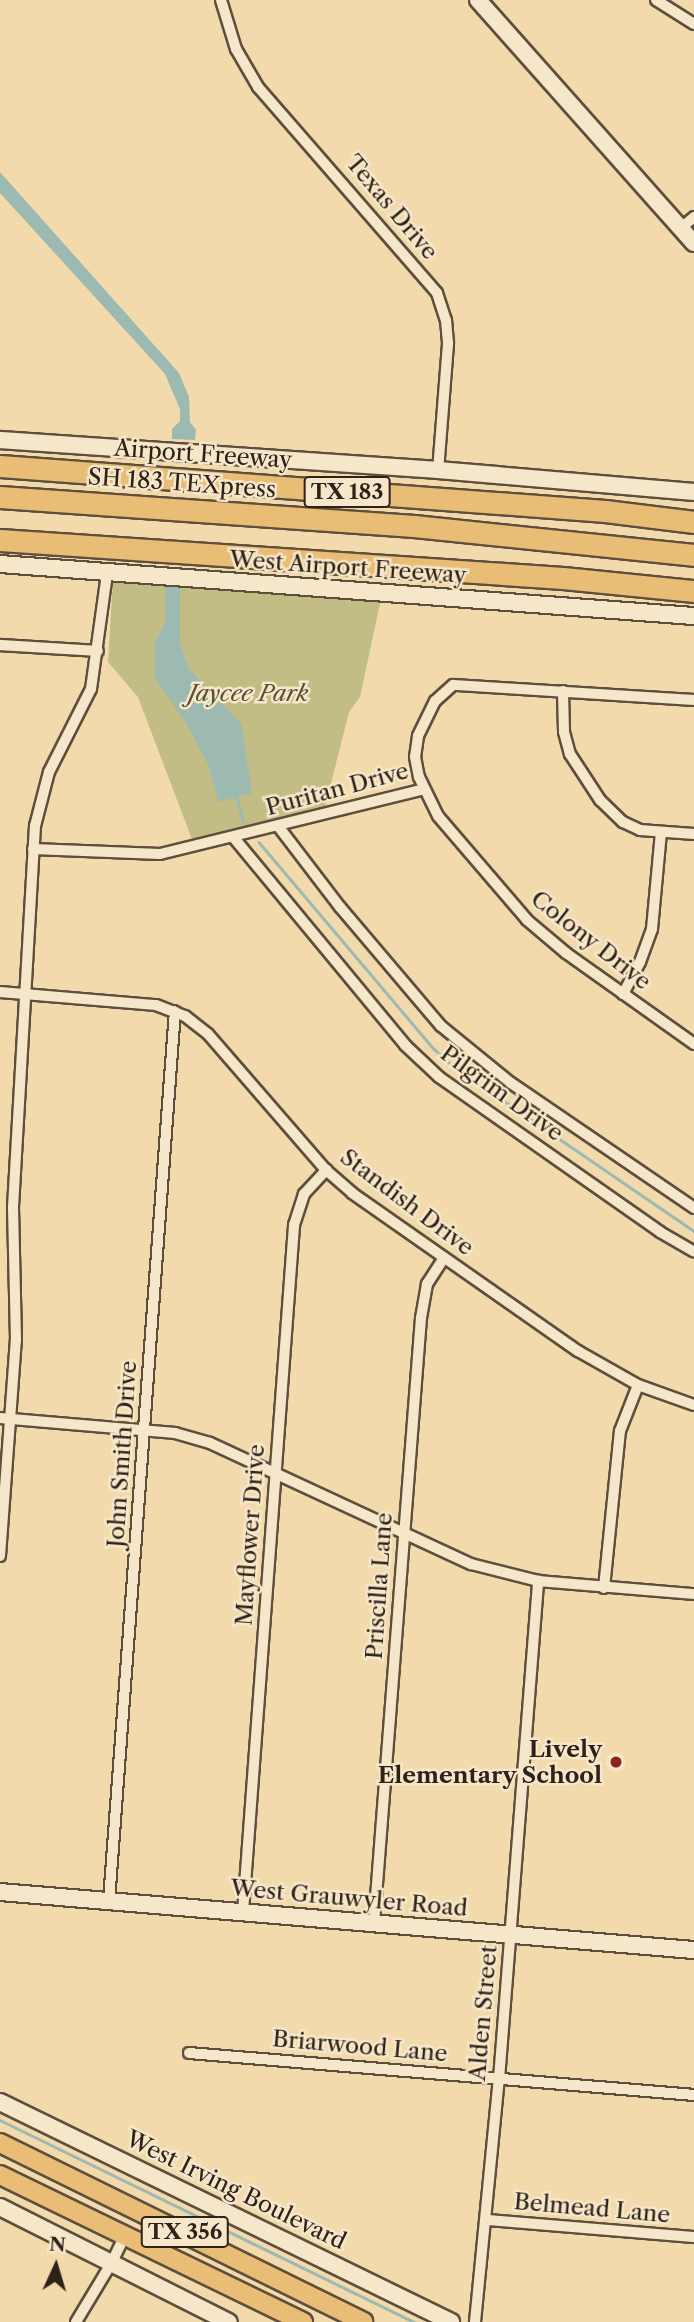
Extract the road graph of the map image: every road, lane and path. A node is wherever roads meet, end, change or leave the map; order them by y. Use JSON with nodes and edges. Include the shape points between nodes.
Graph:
{"nodes":[{"id":1,"x":221,"y":0,"type":"edge"},
{"id":2,"x":478,"y":0,"type":"edge"},
{"id":3,"x":656,"y":0,"type":"edge"},
{"id":4,"x":694,"y":24,"type":"edge"},
{"id":5,"x":694,"y":216,"type":"edge"},
{"id":6,"x":681,"y":228,"type":"junction"},
{"id":7,"x":694,"y":243,"type":"edge"},
{"id":8,"x":0,"y":440,"type":"edge"},
{"id":9,"x":0,"y":466,"type":"edge"},
{"id":10,"x":438,"y":470,"type":"junction"},
{"id":11,"x":694,"y":492,"type":"edge"},
{"id":12,"x":0,"y":497,"type":"edge"},
{"id":13,"x":0,"y":509,"type":"edge"},
{"id":14,"x":694,"y":523,"type":"edge"},
{"id":15,"x":0,"y":540,"type":"edge"},
{"id":16,"x":694,"y":555,"type":"edge"},
{"id":17,"x":0,"y":564,"type":"edge"},
{"id":18,"x":694,"y":564,"type":"edge"},
{"id":19,"x":107,"y":574,"type":"junction"},
{"id":20,"x":694,"y":591,"type":"edge"},
{"id":21,"x":694,"y":616,"type":"edge"},
{"id":22,"x":0,"y":645,"type":"edge"},
{"id":23,"x":98,"y":652,"type":"junction"},
{"id":24,"x":563,"y":691,"type":"junction"},
{"id":25,"x":694,"y":700,"type":"edge"},
{"id":26,"x":424,"y":789,"type":"junction"},
{"id":27,"x":278,"y":826,"type":"junction"},
{"id":28,"x":661,"y":832,"type":"junction"},
{"id":29,"x":694,"y":834,"type":"edge"},
{"id":30,"x":234,"y":838,"type":"junction"},
{"id":31,"x":33,"y":849,"type":"junction"},
{"id":32,"x":0,"y":992,"type":"edge"},
{"id":33,"x":25,"y":994,"type":"junction"},
{"id":34,"x":623,"y":994,"type":"junction"},
{"id":35,"x":175,"y":1011,"type":"junction"},
{"id":36,"x":694,"y":1044,"type":"edge"},
{"id":37,"x":326,"y":1170,"type":"junction"},
{"id":38,"x":694,"y":1208,"type":"edge"},
{"id":39,"x":694,"y":1252,"type":"edge"},
{"id":40,"x":444,"y":1258,"type":"junction"},
{"id":41,"x":638,"y":1385,"type":"junction"},
{"id":42,"x":694,"y":1405,"type":"edge"},
{"id":43,"x":5,"y":1419,"type":"edge"},
{"id":44,"x":145,"y":1429,"type":"junction"},
{"id":45,"x":275,"y":1473,"type":"junction"},
{"id":46,"x":405,"y":1535,"type":"junction"},
{"id":47,"x":0,"y":1556,"type":"edge"},
{"id":48,"x":538,"y":1581,"type":"junction"},
{"id":49,"x":604,"y":1588,"type":"junction"},
{"id":50,"x":694,"y":1594,"type":"edge"},
{"id":51,"x":0,"y":1892,"type":"edge"},
{"id":52,"x":109,"y":1901,"type":"junction"},
{"id":53,"x":243,"y":1912,"type":"junction"},
{"id":54,"x":374,"y":1923,"type":"junction"},
{"id":55,"x":511,"y":1935,"type":"junction"},
{"id":56,"x":694,"y":1950,"type":"edge"},
{"id":57,"x":189,"y":2053,"type":"dead end"},
{"id":58,"x":499,"y":2079,"type":"junction"},
{"id":59,"x":694,"y":2095,"type":"edge"},
{"id":60,"x":0,"y":2102,"type":"edge"},
{"id":61,"x":0,"y":2143,"type":"edge"},
{"id":62,"x":0,"y":2175,"type":"edge"},
{"id":63,"x":0,"y":2207,"type":"edge"},
{"id":64,"x":487,"y":2220,"type":"junction"},
{"id":65,"x":125,"y":2235,"type":"junction"},
{"id":66,"x":694,"y":2237,"type":"edge"},
{"id":67,"x":113,"y":2262,"type":"junction"},
{"id":68,"x":76,"y":2322,"type":"edge"},
{"id":69,"x":229,"y":2322,"type":"edge"},
{"id":70,"x":303,"y":2322,"type":"edge"},
{"id":71,"x":363,"y":2322,"type":"edge"},
{"id":72,"x":451,"y":2322,"type":"edge"},
{"id":73,"x":475,"y":2322,"type":"edge"}],
"edges":[{"from":1,"to":10,"type":"street","name":"Texas Drive","via":[[236,49],[258,87],[437,293],[448,344]]},
{"from":2,"to":6,"type":"main road"},
{"from":3,"to":4,"type":"street"},
{"from":5,"to":6,"type":"street"},
{"from":6,"to":7,"type":"main road"},
{"from":8,"to":10,"type":"main road"},
{"from":9,"to":14,"type":"highway","name":"Airport Freeway","number":"TX 183","via":[[605,511]]},
{"from":10,"to":11,"type":"main road"},
{"from":12,"to":16,"type":"highway","name":"SH 183 TEXpress","via":[[414,526]]},
{"from":13,"to":18,"type":"highway","name":"SH 183 TEXpress","via":[[417,537]]},
{"from":15,"to":20,"type":"highway"},
{"from":17,"to":19,"type":"main road","name":"West Airport Freeway"},
{"from":19,"to":21,"type":"main road","name":"West Airport Freeway"},
{"from":19,"to":23,"type":"street"},
{"from":22,"to":23,"type":"street"},
{"from":23,"to":31,"type":"street","via":[[90,689],[43,789]]},
{"from":24,"to":25,"type":"street","name":"Puritan Drive"},
{"from":24,"to":26,"type":"street","name":"Puritan Drive","via":[[453,685],[435,701],[418,736],[415,757]]},
{"from":24,"to":28,"type":"street","via":[[566,743],[586,783],[623,822]]},
{"from":26,"to":27,"type":"street","name":"Puritan Drive"},
{"from":26,"to":34,"type":"street","name":"Colony Drive","via":[[438,816],[506,899],[566,953]]},
{"from":27,"to":30,"type":"street","name":"Puritan Drive"},
{"from":27,"to":38,"type":"street","name":"Pilgrim Drive","via":[[440,1026],[511,1083]]},
{"from":28,"to":29,"type":"street"},
{"from":28,"to":34,"type":"street","via":[[652,929]]},
{"from":30,"to":31,"type":"street","name":"Puritan Drive","via":[[149,855]]},
{"from":30,"to":39,"type":"street","name":"Pilgrim Drive","via":[[405,1045],[439,1077]]},
{"from":31,"to":33,"type":"street"},
{"from":32,"to":33,"type":"street","name":"Standish Drive"},
{"from":33,"to":35,"type":"street","name":"Standish Drive","via":[[156,1005]]},
{"from":33,"to":43,"type":"street","via":[[13,1207],[18,1300]]},
{"from":34,"to":36,"type":"street","name":"Colony Drive"},
{"from":35,"to":37,"type":"street","name":"Standish Drive","via":[[208,1034]]},
{"from":35,"to":44,"type":"street","name":"John Smith Drive"},
{"from":37,"to":40,"type":"street","name":"Standish Drive"},
{"from":37,"to":45,"type":"street","name":"Mayflower Drive","via":[[304,1194],[294,1225]]},
{"from":40,"to":41,"type":"street","name":"Standish Drive","via":[[578,1351]]},
{"from":40,"to":46,"type":"street","name":"Priscilla Lane","via":[[424,1295]]},
{"from":41,"to":42,"type":"street","name":"Standish Drive"},
{"from":41,"to":49,"type":"street","via":[[620,1431]]},
{"from":43,"to":44,"type":"street"},
{"from":43,"to":47,"type":"street"},
{"from":44,"to":45,"type":"street","via":[[198,1439]]},
{"from":44,"to":52,"type":"street","name":"John Smith Drive"},
{"from":45,"to":46,"type":"street"},
{"from":45,"to":53,"type":"street","name":"Mayflower Drive"},
{"from":46,"to":48,"type":"street","via":[[471,1564]]},
{"from":46,"to":54,"type":"street","name":"Priscilla Lane"},
{"from":48,"to":49,"type":"street"},
{"from":48,"to":55,"type":"street","name":"Alden Street"},
{"from":49,"to":50,"type":"street"},
{"from":51,"to":52,"type":"main road","name":"West Grauwyler Road"},
{"from":52,"to":53,"type":"main road","name":"West Grauwyler Road"},
{"from":53,"to":54,"type":"main road","name":"West Grauwyler Road"},
{"from":54,"to":55,"type":"main road","name":"West Grauwyler Road"},
{"from":55,"to":56,"type":"main road","name":"West Grauwyler Road"},
{"from":55,"to":58,"type":"street","name":"Alden Street"},
{"from":57,"to":58,"type":"street","name":"Briarwood Lane"},
{"from":58,"to":59,"type":"street","name":"Briarwood Lane"},
{"from":58,"to":64,"type":"street","name":"Alden Street"},
{"from":60,"to":72,"type":"main road","name":"West Irving Boulevard"},
{"from":61,"to":71,"type":"main road","number":"TX 356"},
{"from":62,"to":65,"type":"main road","number":"TX 356"},
{"from":63,"to":67,"type":"main road"},
{"from":64,"to":66,"type":"street","name":"Belmead Lane"},
{"from":64,"to":73,"type":"street","name":"Alden Street"},
{"from":65,"to":67,"type":"street"},
{"from":65,"to":70,"type":"main road","number":"TX 356"},
{"from":67,"to":68,"type":"street"},
{"from":67,"to":69,"type":"main road"}]}
